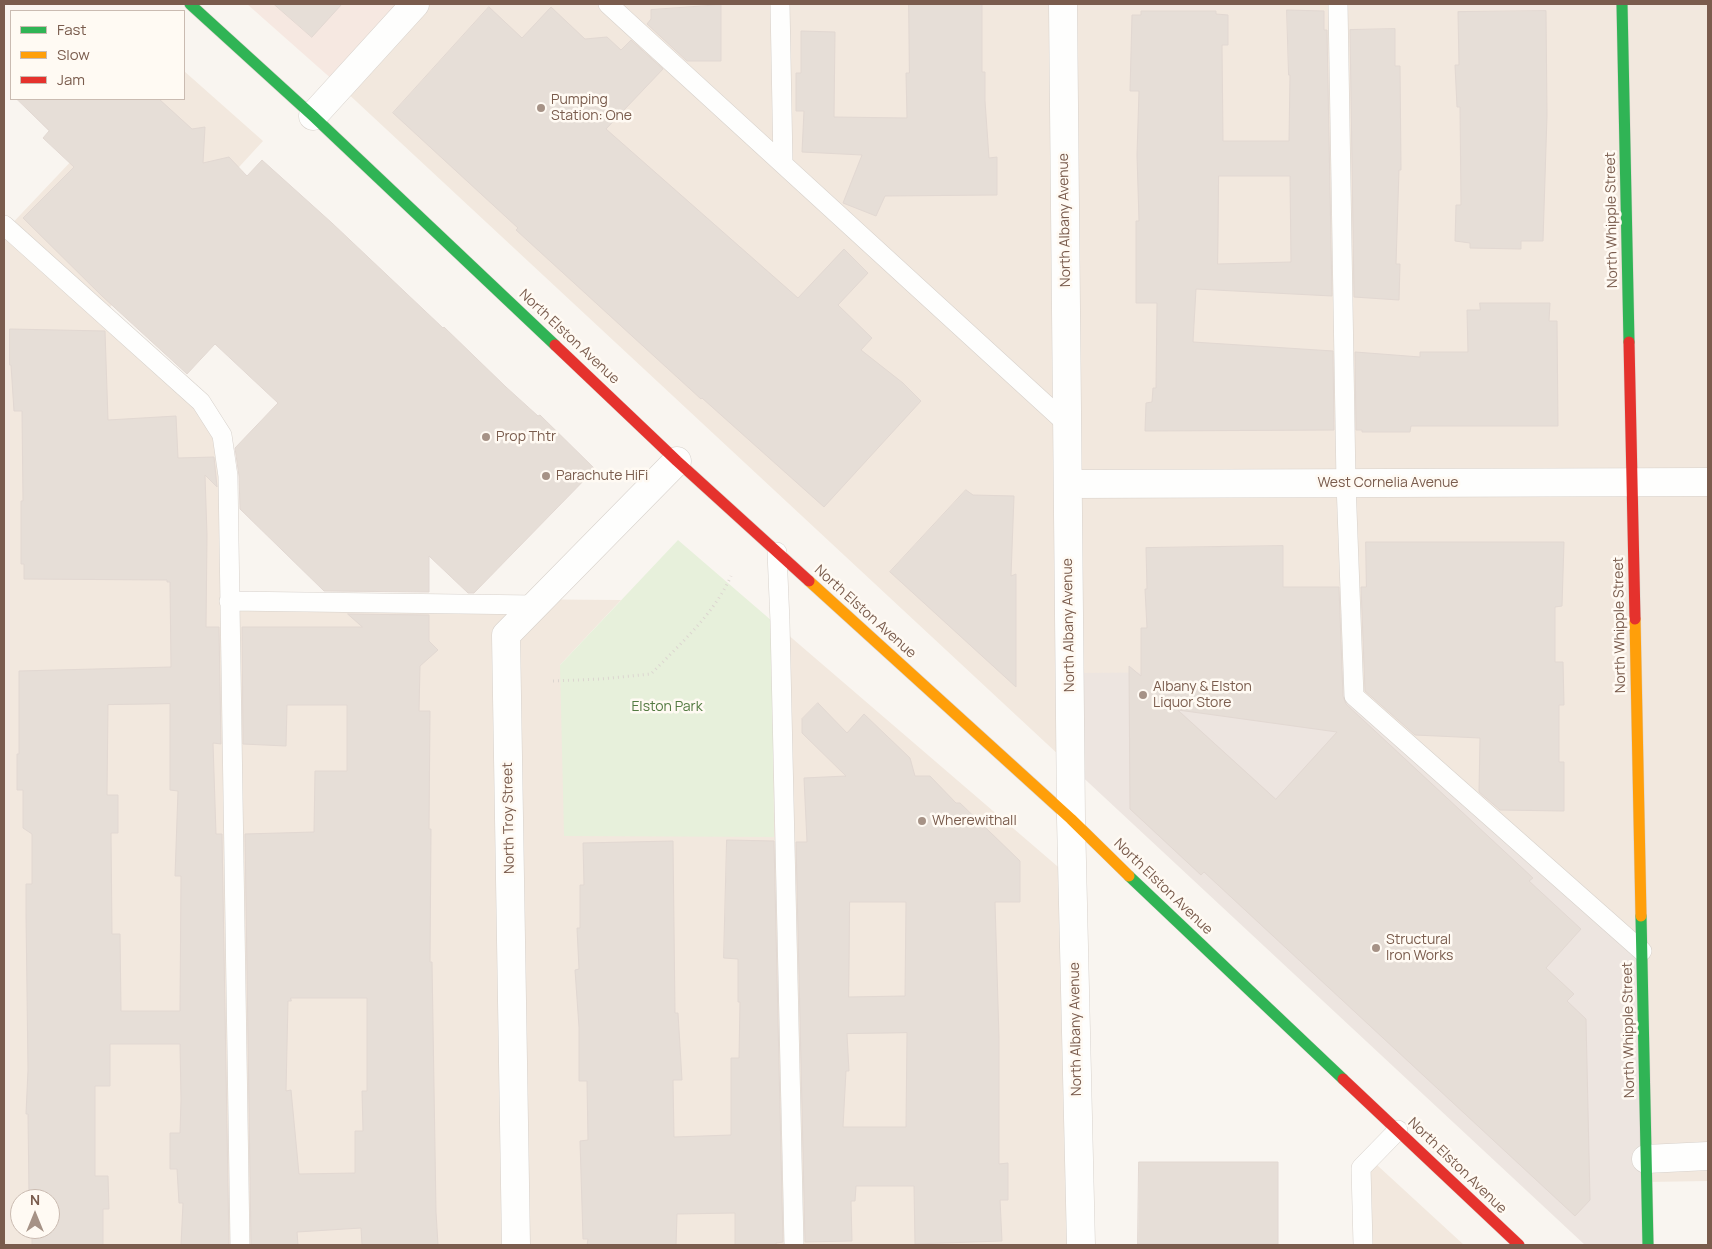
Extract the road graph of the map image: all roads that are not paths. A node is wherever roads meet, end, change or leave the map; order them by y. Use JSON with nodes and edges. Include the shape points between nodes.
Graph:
{"nodes":[{"id":1,"x":190,"y":4,"type":"edge"},
{"id":2,"x":415,"y":4,"type":"edge"},
{"id":3,"x":608,"y":4,"type":"edge"},
{"id":4,"x":780,"y":4,"type":"edge"},
{"id":5,"x":1063,"y":4,"type":"edge"},
{"id":6,"x":1338,"y":4,"type":"edge"},
{"id":7,"x":1622,"y":4,"type":"edge"},
{"id":8,"x":313,"y":116,"type":"junction"},
{"id":9,"x":783,"y":164,"type":"junction"},
{"id":10,"x":4,"y":225,"type":"edge"},
{"id":11,"x":1067,"y":424,"type":"junction"},
{"id":12,"x":677,"y":461,"type":"junction"},
{"id":13,"x":1632,"y":482,"type":"junction"},
{"id":14,"x":1708,"y":482,"type":"edge"},
{"id":15,"x":1346,"y":483,"type":"junction"},
{"id":16,"x":1068,"y":484,"type":"junction"},
{"id":17,"x":777,"y":552,"type":"junction"},
{"id":18,"x":230,"y":601,"type":"junction"},
{"id":19,"x":536,"y":605,"type":"junction"},
{"id":20,"x":1071,"y":819,"type":"junction"},
{"id":21,"x":1642,"y":950,"type":"junction"},
{"id":22,"x":1398,"y":1130,"type":"junction"},
{"id":23,"x":1708,"y":1156,"type":"edge"},
{"id":24,"x":1646,"y":1159,"type":"junction"},
{"id":25,"x":240,"y":1245,"type":"edge"},
{"id":26,"x":516,"y":1245,"type":"edge"},
{"id":27,"x":794,"y":1245,"type":"edge"},
{"id":28,"x":1081,"y":1245,"type":"edge"},
{"id":29,"x":1363,"y":1245,"type":"edge"},
{"id":30,"x":1519,"y":1245,"type":"edge"},
{"id":31,"x":1648,"y":1245,"type":"edge"}],
"edges":[{"from":1,"to":8,"type":"main road","name":"North Elston Avenue"},
{"from":2,"to":8,"type":"street"},
{"from":3,"to":9,"type":"lane"},
{"from":4,"to":9,"type":"lane"},
{"from":5,"to":11,"type":"street","name":"North Albany Avenue"},
{"from":6,"to":15,"type":"lane"},
{"from":7,"to":13,"type":"main road","name":"North Whipple Street"},
{"from":8,"to":12,"type":"main road","name":"North Elston Avenue"},
{"from":9,"to":11,"type":"lane"},
{"from":10,"to":18,"type":"lane","via":[[201,402],[222,435],[228,476]]},
{"from":11,"to":16,"type":"street","name":"North Albany Avenue"},
{"from":12,"to":17,"type":"main road","name":"North Elston Avenue"},
{"from":12,"to":19,"type":"street","name":"North Troy Street"},
{"from":13,"to":14,"type":"street","name":"West Cornelia Avenue"},
{"from":13,"to":15,"type":"street","name":"West Cornelia Avenue"},
{"from":13,"to":21,"type":"main road","name":"North Whipple Street"},
{"from":15,"to":16,"type":"street","name":"West Cornelia Avenue"},
{"from":15,"to":21,"type":"lane","via":[[1354,696]]},
{"from":16,"to":20,"type":"street","name":"North Albany Avenue"},
{"from":17,"to":20,"type":"main road","name":"North Elston Avenue"},
{"from":17,"to":27,"type":"lane"},
{"from":18,"to":19,"type":"lane"},
{"from":18,"to":25,"type":"lane"},
{"from":19,"to":26,"type":"street","name":"North Troy Street","via":[[506,635]]},
{"from":20,"to":22,"type":"main road","name":"North Elston Avenue"},
{"from":20,"to":28,"type":"street","name":"North Albany Avenue"},
{"from":21,"to":24,"type":"main road","name":"North Whipple Street"},
{"from":22,"to":29,"type":"lane","via":[[1362,1168]]},
{"from":22,"to":30,"type":"main road","name":"North Elston Avenue"},
{"from":23,"to":24,"type":"street"},
{"from":24,"to":31,"type":"main road","name":"North Whipple Street"}]}
